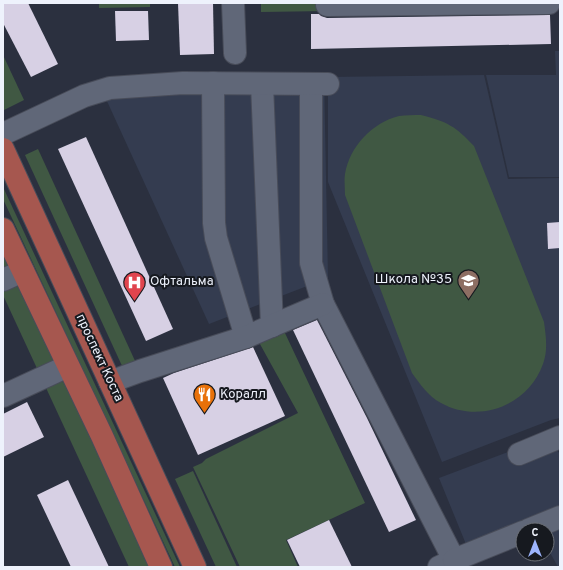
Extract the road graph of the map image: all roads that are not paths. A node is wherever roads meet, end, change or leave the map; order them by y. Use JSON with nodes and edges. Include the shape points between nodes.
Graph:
{"nodes":[{"id":1,"x":233,"y":3,"type":"edge"},
{"id":2,"x":550,"y":3,"type":"edge"},
{"id":3,"x":327,"y":5,"type":"dead end"},
{"id":4,"x":235,"y":54,"type":"dead end"},
{"id":5,"x":213,"y":83,"type":"junction"},
{"id":6,"x":262,"y":84,"type":"junction"},
{"id":7,"x":3,"y":134,"type":"edge"},
{"id":8,"x":3,"y":149,"type":"edge"},
{"id":9,"x":3,"y":229,"type":"edge"},
{"id":10,"x":23,"y":271,"type":"junction"},
{"id":11,"x":3,"y":280,"type":"edge"},
{"id":12,"x":323,"y":304,"type":"junction"},
{"id":13,"x":272,"y":326,"type":"junction"},
{"id":14,"x":246,"y":337,"type":"junction"},
{"id":15,"x":68,"y":366,"type":"junction"},
{"id":16,"x":110,"y":382,"type":"junction"},
{"id":17,"x":3,"y":396,"type":"edge"},
{"id":18,"x":560,"y":437,"type":"edge"},
{"id":19,"x":518,"y":454,"type":"dead end"},
{"id":20,"x":560,"y":517,"type":"edge"},
{"id":21,"x":548,"y":522,"type":"edge"},
{"id":22,"x":515,"y":535,"type":"edge"},
{"id":23,"x":446,"y":564,"type":"edge"},
{"id":24,"x":162,"y":567,"type":"edge"},
{"id":25,"x":195,"y":567,"type":"edge"}],
"edges":[{"from":1,"to":4,"type":"lane"},
{"from":2,"to":3,"type":"lane"},
{"from":5,"to":6,"type":"lane"},
{"from":5,"to":7,"type":"lane","via":[[110,88],[84,96]]},
{"from":5,"to":14,"type":"lane","via":[[214,223],[216,238]]},
{"from":6,"to":12,"type":"lane","via":[[319,84],[311,263]]},
{"from":6,"to":13,"type":"lane"},
{"from":8,"to":16,"type":"main road","name":"проспект Коста"},
{"from":9,"to":10,"type":"main road"},
{"from":10,"to":11,"type":"lane"},
{"from":10,"to":15,"type":"main road"},
{"from":12,"to":13,"type":"lane"},
{"from":12,"to":23,"type":"lane"},
{"from":13,"to":14,"type":"lane"},
{"from":14,"to":16,"type":"lane"},
{"from":15,"to":17,"type":"lane"},
{"from":15,"to":24,"type":"main road"},
{"from":16,"to":25,"type":"main road","name":"проспект Коста"},
{"from":18,"to":19,"type":"lane"},
{"from":20,"to":21,"type":"lane"},
{"from":22,"to":23,"type":"lane"}]}
